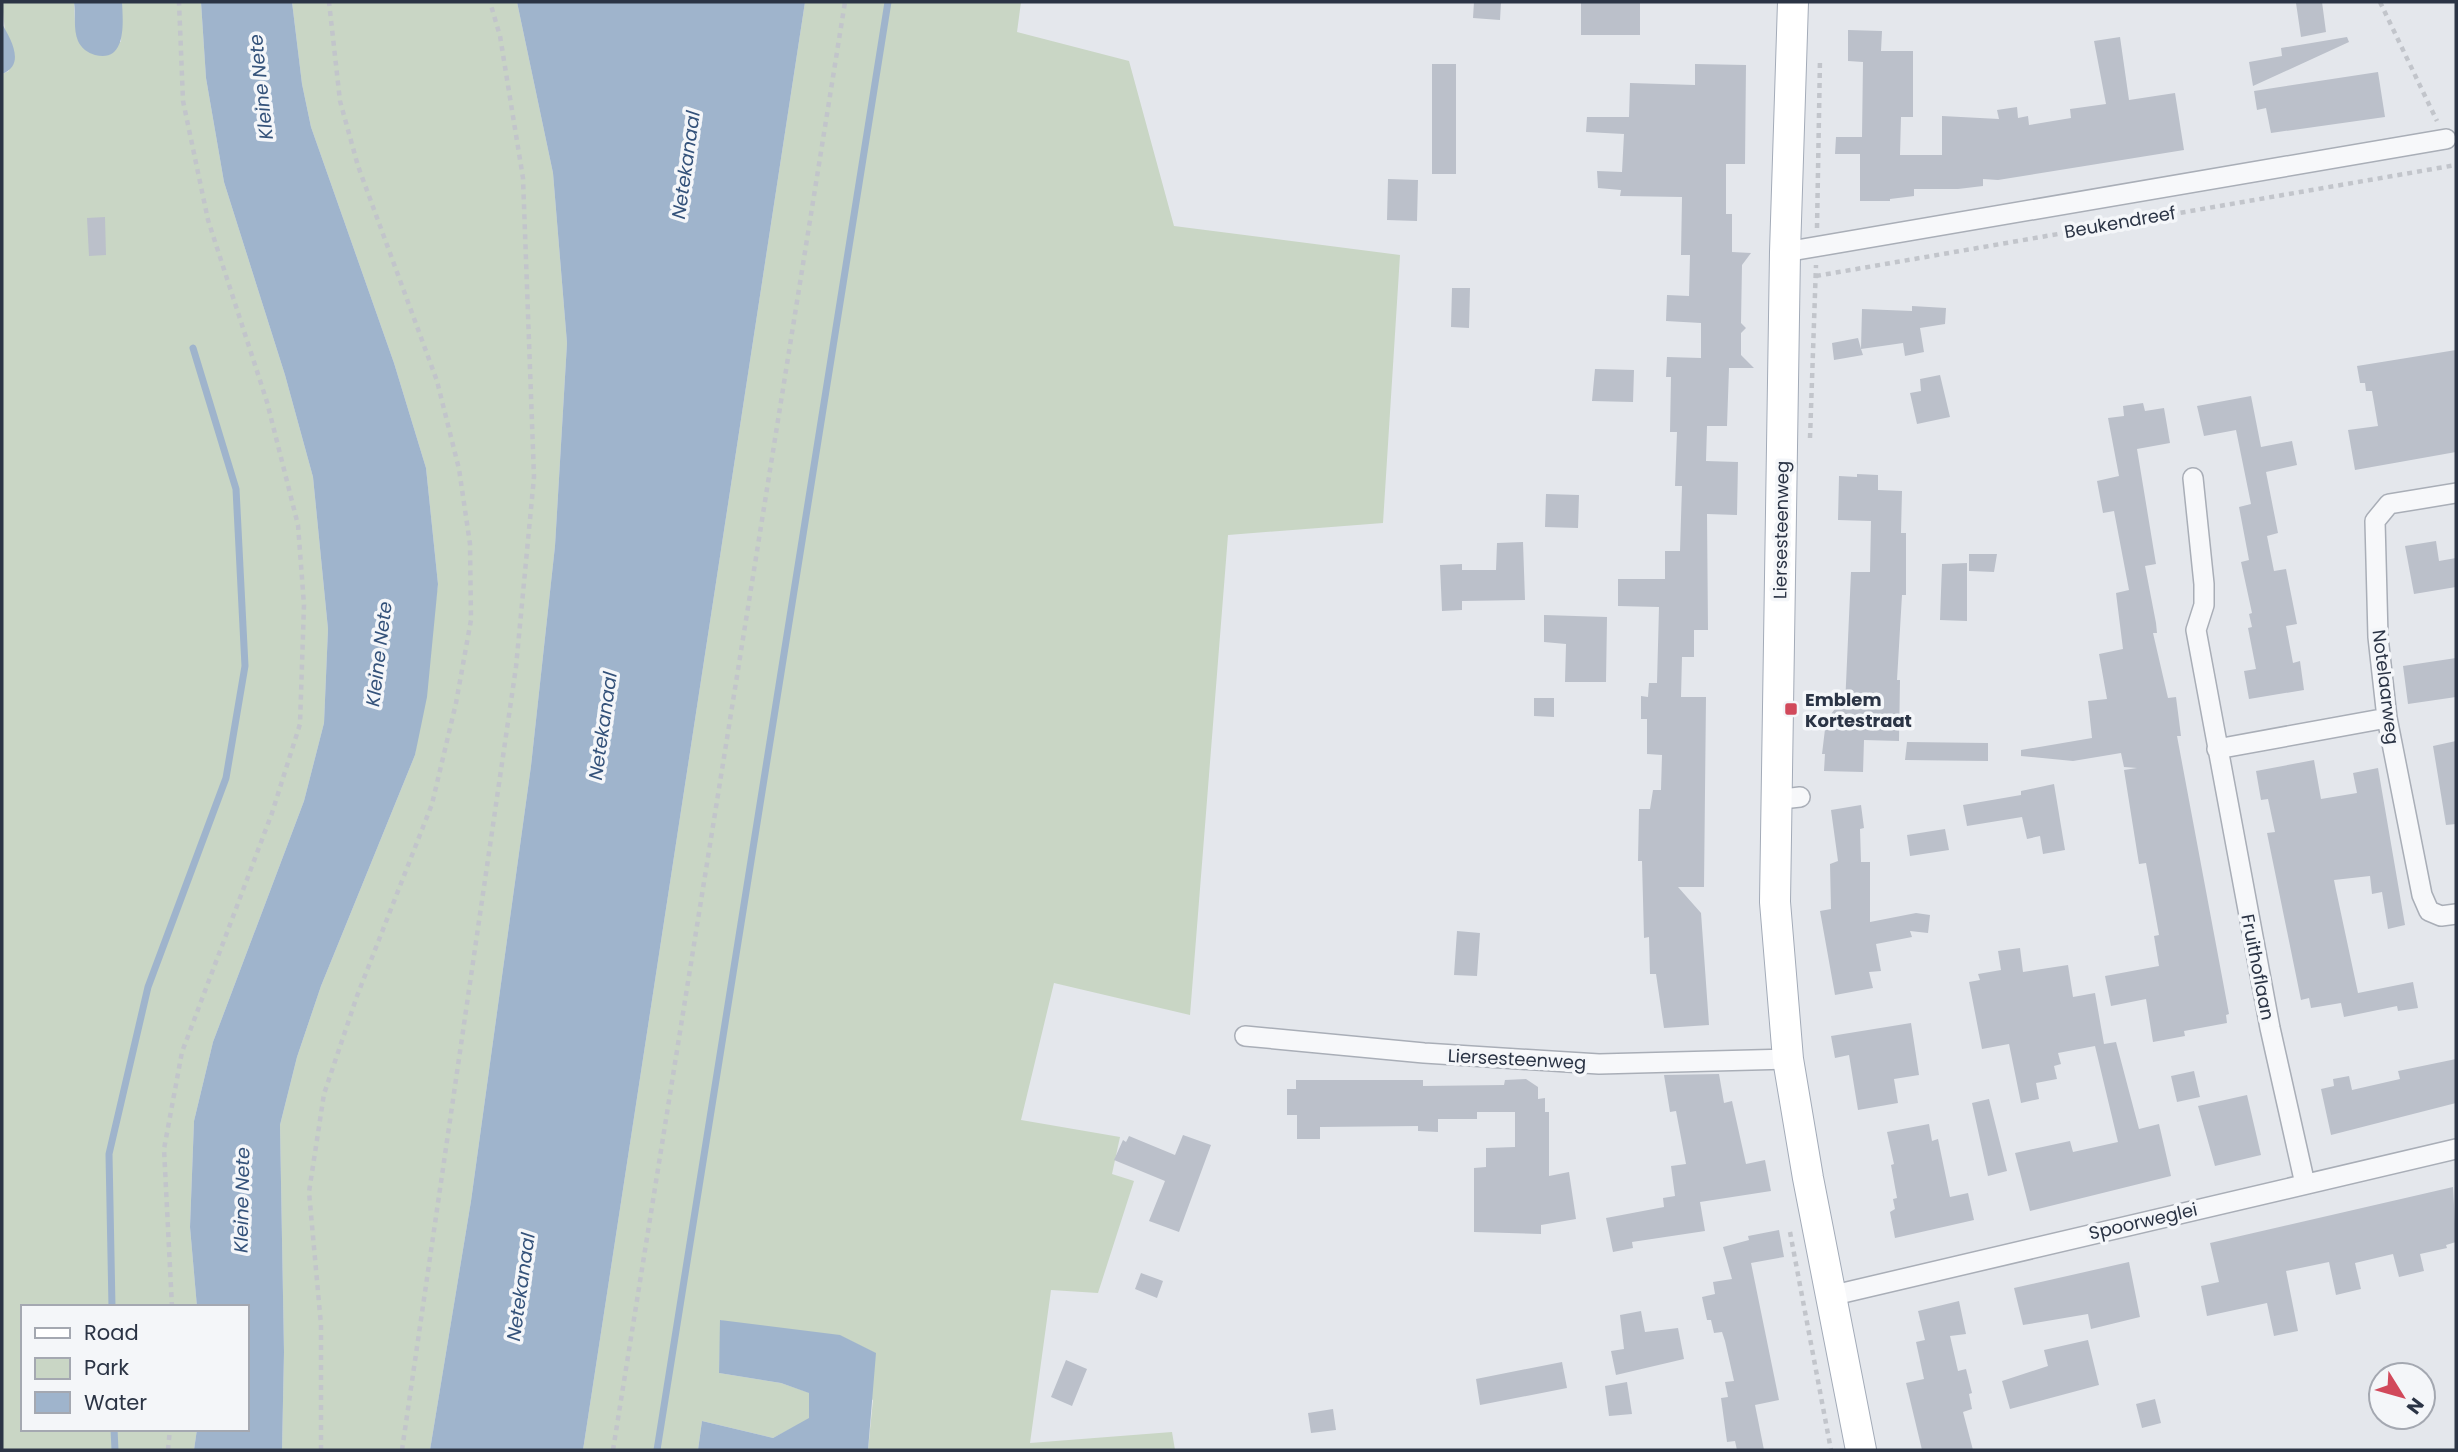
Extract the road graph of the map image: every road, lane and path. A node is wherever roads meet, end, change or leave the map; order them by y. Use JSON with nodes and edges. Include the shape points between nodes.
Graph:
{"nodes":[{"id":1,"x":179,"y":2,"type":"edge"},
{"id":2,"x":329,"y":2,"type":"edge"},
{"id":3,"x":490,"y":2,"type":"edge"},
{"id":4,"x":845,"y":2,"type":"edge"},
{"id":5,"x":1793,"y":2,"type":"edge"},
{"id":6,"x":2380,"y":2,"type":"edge"},
{"id":7,"x":1820,"y":55,"type":"dead end"},
{"id":8,"x":2446,"y":139,"type":"joint"},
{"id":9,"x":2456,"y":165,"type":"edge"},
{"id":10,"x":1817,"y":214,"type":"dead end"},
{"id":11,"x":1785,"y":252,"type":"junction"},
{"id":12,"x":1784,"y":282,"type":"junction"},
{"id":13,"x":2193,"y":478,"type":"dead end"},
{"id":14,"x":2456,"y":492,"type":"edge"},
{"id":15,"x":2387,"y":718,"type":"junction"},
{"id":16,"x":2217,"y":749,"type":"junction"},
{"id":17,"x":2456,"y":914,"type":"edge"},
{"id":18,"x":1245,"y":1036,"type":"dead end"},
{"id":19,"x":1788,"y":1059,"type":"junction"},
{"id":20,"x":2456,"y":1149,"type":"edge"},
{"id":21,"x":2305,"y":1184,"type":"junction"},
{"id":22,"x":1830,"y":1296,"type":"junction"},
{"id":23,"x":172,"y":1305,"type":"edge"},
{"id":24,"x":170,"y":1431,"type":"edge"},
{"id":25,"x":167,"y":1450,"type":"edge"},
{"id":26,"x":321,"y":1450,"type":"edge"},
{"id":27,"x":402,"y":1450,"type":"edge"},
{"id":28,"x":613,"y":1450,"type":"edge"},
{"id":29,"x":1861,"y":1450,"type":"edge"}],
"edges":[{"from":1,"to":23,"type":"path","via":[[183,101],[208,220],[267,402],[298,525],[304,605],[300,724],[272,813],[182,1052],[164,1149]]},
{"from":2,"to":26,"type":"path","via":[[340,101],[358,166],[437,381],[459,469],[470,544],[471,620],[432,804],[324,1094],[309,1192],[321,1325]]},
{"from":3,"to":27,"type":"path","via":[[500,36],[523,178],[534,477],[516,667]]},
{"from":4,"to":28,"type":"path"},
{"from":5,"to":11,"type":"main road","name":"Liersesteenweg"},
{"from":6,"to":8,"type":"path"},
{"from":7,"to":10,"type":"path"},
{"from":8,"to":11,"type":"street","name":"Beukendreef"},
{"from":9,"to":12,"type":"path","name":"Beukendreef"},
{"from":11,"to":12,"type":"main road","name":"Liersesteenweg"},
{"from":12,"to":19,"type":"main road","name":"Liersesteenweg","via":[[1787,798],[1775,902]]},
{"from":13,"to":16,"type":"street","name":"Fruithoflaan","via":[[2204,584],[2204,605],[2196,630]]},
{"from":14,"to":15,"type":"street","name":"Notelaarweg","via":[[2389,503],[2375,521],[2376,600]]},
{"from":15,"to":16,"type":"street"},
{"from":15,"to":17,"type":"street","name":"Notelaarweg","via":[[2422,895],[2429,911],[2441,916]]},
{"from":16,"to":21,"type":"street","name":"Fruithoflaan"},
{"from":18,"to":19,"type":"street","name":"Liersesteenweg","via":[[1599,1064]]},
{"from":19,"to":22,"type":"main road","name":"Liersesteenweg"},
{"from":20,"to":21,"type":"street","name":"Spoorweglei"},
{"from":21,"to":22,"type":"street","name":"Spoorweglei"},
{"from":22,"to":29,"type":"main road","name":"Liersesteenweg"},
{"from":24,"to":25,"type":"path"}]}
